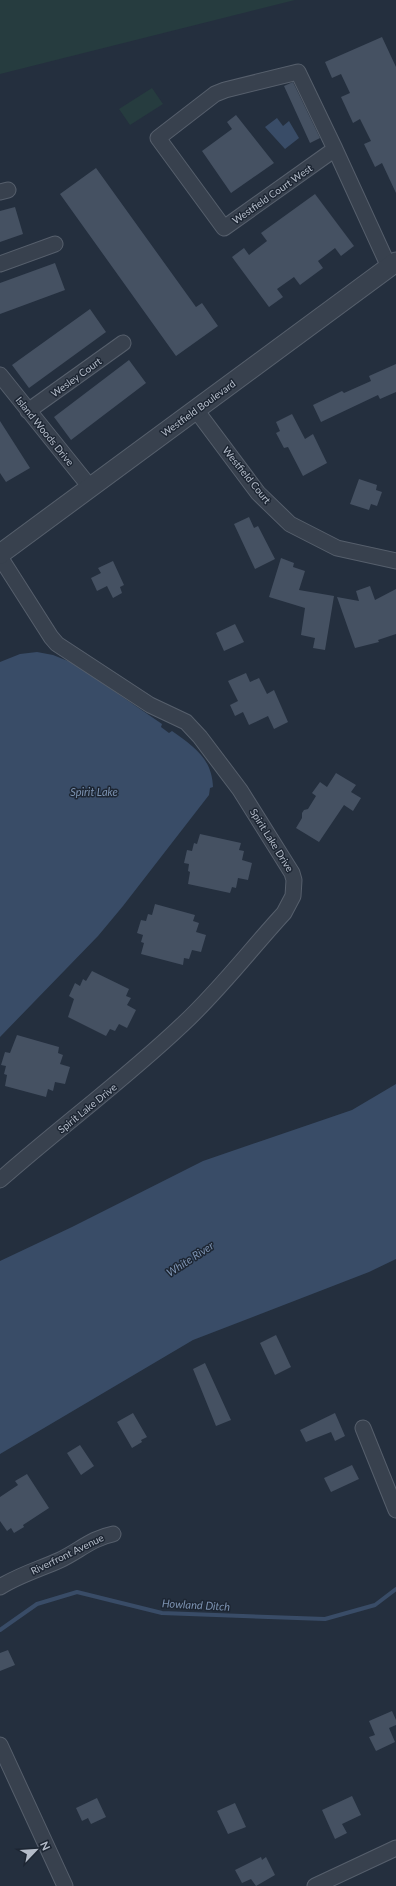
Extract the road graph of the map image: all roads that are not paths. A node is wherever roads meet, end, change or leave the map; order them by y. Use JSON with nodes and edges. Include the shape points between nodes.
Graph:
{"nodes":[{"id":1,"x":335,"y":149,"type":"junction"},
{"id":2,"x":55,"y":244,"type":"dead end"},
{"id":3,"x":0,"y":264,"type":"edge"},
{"id":4,"x":392,"y":264,"type":"edge"},
{"id":5,"x":123,"y":343,"type":"dead end"},
{"id":6,"x":0,"y":375,"type":"edge"},
{"id":7,"x":196,"y":410,"type":"junction"},
{"id":8,"x":28,"y":411,"type":"junction"},
{"id":9,"x":90,"y":487,"type":"junction"},
{"id":10,"x":0,"y":554,"type":"edge"},
{"id":11,"x":0,"y":557,"type":"edge"},
{"id":12,"x":396,"y":561,"type":"edge"},
{"id":13,"x":0,"y":1180,"type":"edge"},
{"id":14,"x":363,"y":1428,"type":"dead end"},
{"id":15,"x":396,"y":1510,"type":"edge"},
{"id":16,"x":113,"y":1534,"type":"dead end"},
{"id":17,"x":0,"y":1587,"type":"edge"},
{"id":18,"x":0,"y":1746,"type":"edge"},
{"id":19,"x":396,"y":1848,"type":"edge"},
{"id":20,"x":64,"y":1886,"type":"edge"},
{"id":21,"x":316,"y":1886,"type":"edge"}],
"edges":[{"from":1,"to":1,"type":"street","name":"Westfield Court West","via":[[298,72],[215,94],[158,138],[224,228]]},
{"from":1,"to":4,"type":"street","name":"Westfield Court West"},
{"from":2,"to":3,"type":"street"},
{"from":4,"to":7,"type":"street","name":"Westfield Boulevard"},
{"from":5,"to":8,"type":"street","name":"Wesley Court"},
{"from":6,"to":8,"type":"street","name":"Island Woods Drive"},
{"from":7,"to":9,"type":"street","name":"Westfield Boulevard"},
{"from":7,"to":12,"type":"street","name":"Westfield Court","via":[[258,493],[290,524],[337,548]]},
{"from":8,"to":9,"type":"street","name":"Island Woods Drive"},
{"from":9,"to":10,"type":"street","name":"Westfield Boulevard"},
{"from":11,"to":13,"type":"street","name":"Spirit Lake Drive","via":[[57,644],[150,704],[178,717],[193,729],[265,826],[292,873],[295,887],[284,913],[183,1024],[102,1096]]},
{"from":14,"to":15,"type":"street"},
{"from":16,"to":17,"type":"street","name":"Riverfront Avenue","via":[[93,1540],[60,1560]]},
{"from":18,"to":20,"type":"street"},
{"from":19,"to":21,"type":"street"}]}
